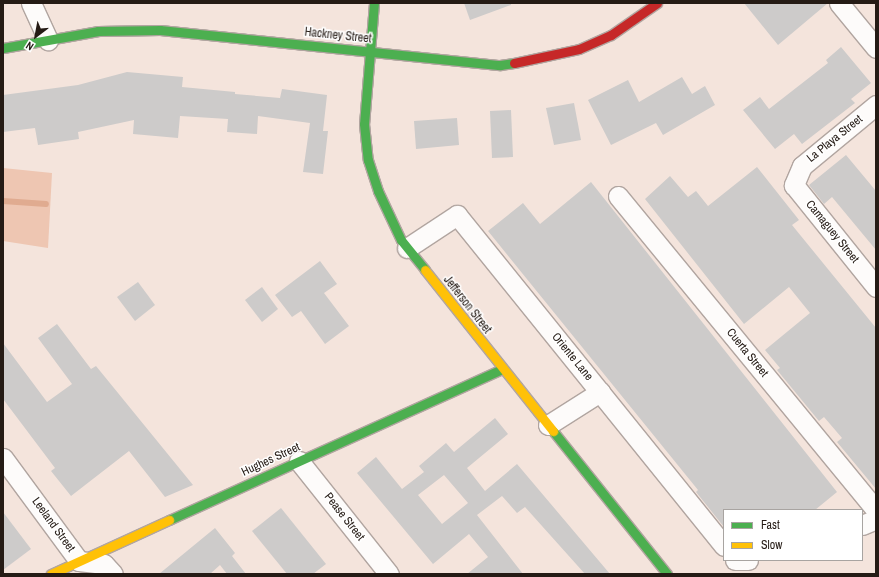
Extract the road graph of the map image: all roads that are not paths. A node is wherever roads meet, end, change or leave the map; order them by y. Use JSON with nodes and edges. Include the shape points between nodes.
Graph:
{"nodes":[{"id":1,"x":31,"y":3,"type":"edge"},
{"id":2,"x":374,"y":3,"type":"edge"},
{"id":3,"x":656,"y":3,"type":"edge"},
{"id":4,"x":839,"y":3,"type":"edge"},
{"id":5,"x":48,"y":40,"type":"junction"},
{"id":6,"x":3,"y":48,"type":"edge"},
{"id":7,"x":876,"y":48,"type":"edge"},
{"id":8,"x":368,"y":51,"type":"junction"},
{"id":9,"x":876,"y":105,"type":"edge"},
{"id":10,"x":798,"y":175,"type":"joint"},
{"id":11,"x":618,"y":196,"type":"dead end"},
{"id":12,"x":407,"y":248,"type":"junction"},
{"id":13,"x":876,"y":287,"type":"edge"},
{"id":14,"x":502,"y":369,"type":"junction"},
{"id":15,"x":600,"y":392,"type":"junction"},
{"id":16,"x":548,"y":425,"type":"junction"},
{"id":17,"x":3,"y":458,"type":"edge"},
{"id":18,"x":299,"y":461,"type":"junction"},
{"id":19,"x":876,"y":510,"type":"edge"},
{"id":20,"x":876,"y":519,"type":"edge"},
{"id":21,"x":863,"y":525,"type":"edge"},
{"id":22,"x":723,"y":545,"type":"edge"},
{"id":23,"x":79,"y":561,"type":"junction"},
{"id":24,"x":51,"y":574,"type":"edge"},
{"id":25,"x":113,"y":574,"type":"edge"},
{"id":26,"x":389,"y":574,"type":"edge"},
{"id":27,"x":667,"y":574,"type":"edge"}],
"edges":[{"from":1,"to":5,"type":"street"},
{"from":2,"to":8,"type":"street","name":"Jefferson Street"},
{"from":3,"to":8,"type":"street","name":"Hackney Street","via":[[611,35],[579,49],[538,60],[500,65]]},
{"from":4,"to":7,"type":"street"},
{"from":5,"to":6,"type":"street","name":"Hackney Street"},
{"from":5,"to":8,"type":"street","name":"Hackney Street","via":[[98,31],[160,30]]},
{"from":8,"to":12,"type":"street","name":"Jefferson Street","via":[[364,124],[368,160],[378,192]]},
{"from":9,"to":10,"type":"street","name":"La Playa Street","via":[[802,166]]},
{"from":10,"to":13,"type":"street","name":"Camaguey Street","via":[[794,185]]},
{"from":11,"to":19,"type":"street","name":"Cuerta Street"},
{"from":12,"to":14,"type":"street","name":"Jefferson Street"},
{"from":12,"to":15,"type":"street","name":"Oriente Lane","via":[[457,215]]},
{"from":14,"to":16,"type":"street","name":"Jefferson Street"},
{"from":14,"to":18,"type":"street","name":"Hughes Street"},
{"from":15,"to":16,"type":"street"},
{"from":15,"to":22,"type":"street","name":"Oriente Lane"},
{"from":16,"to":27,"type":"street","name":"Jefferson Street"},
{"from":17,"to":23,"type":"street","name":"Leeland Street"},
{"from":18,"to":23,"type":"street","name":"Hughes Street"},
{"from":18,"to":26,"type":"street","name":"Pease Street"},
{"from":20,"to":21,"type":"street"},
{"from":23,"to":24,"type":"street","name":"Hughes Street"},
{"from":23,"to":25,"type":"street","name":"Leeland Street","via":[[104,564]]}]}
